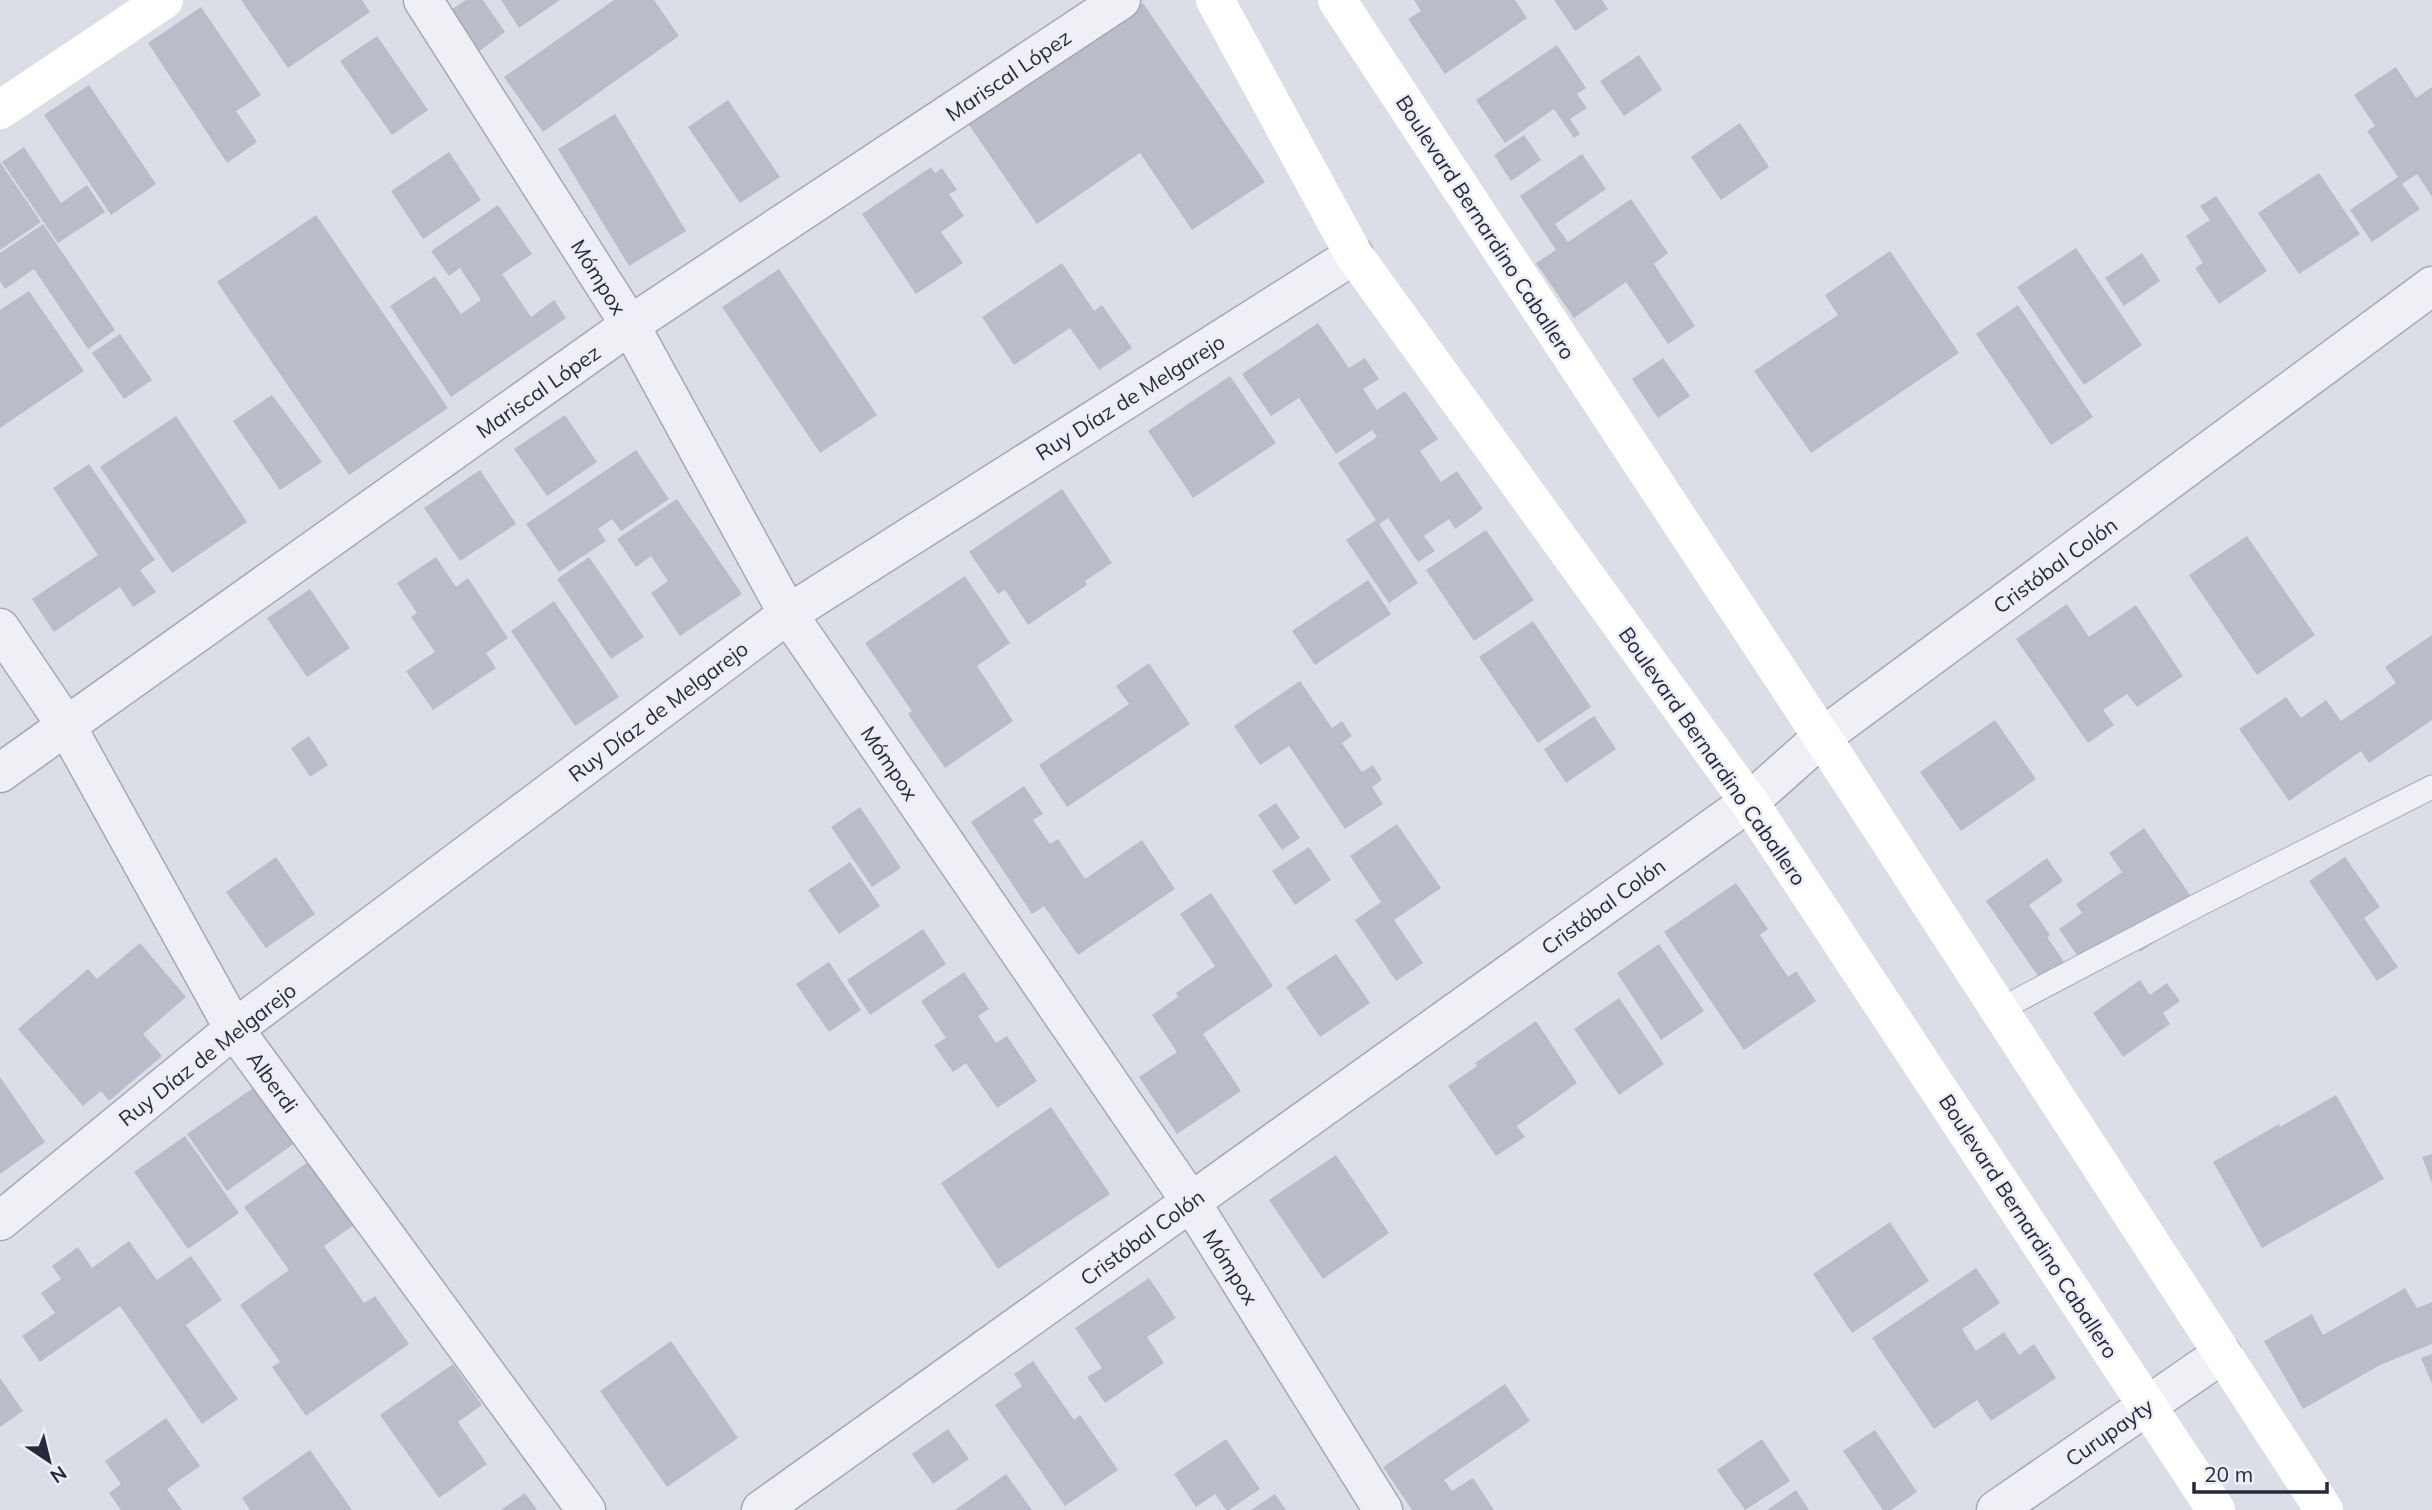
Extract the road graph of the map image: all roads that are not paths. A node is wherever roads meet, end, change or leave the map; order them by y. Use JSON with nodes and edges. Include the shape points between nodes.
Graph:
{"nodes":[{"id":1,"x":164,"y":0,"type":"edge"},
{"id":2,"x":423,"y":0,"type":"edge"},
{"id":3,"x":1121,"y":0,"type":"edge"},
{"id":4,"x":1216,"y":0,"type":"edge"},
{"id":5,"x":1337,"y":0,"type":"edge"},
{"id":6,"x":0,"y":110,"type":"edge"},
{"id":7,"x":1354,"y":255,"type":"junction"},
{"id":8,"x":2432,"y":286,"type":"edge"},
{"id":9,"x":630,"y":325,"type":"junction"},
{"id":10,"x":788,"y":614,"type":"junction"},
{"id":11,"x":0,"y":628,"type":"edge"},
{"id":12,"x":67,"y":727,"type":"junction"},
{"id":13,"x":1822,"y":737,"type":"junction"},
{"id":14,"x":0,"y":773,"type":"edge"},
{"id":15,"x":2432,"y":787,"type":"edge"},
{"id":16,"x":1749,"y":802,"type":"junction"},
{"id":17,"x":1999,"y":1010,"type":"junction"},
{"id":18,"x":234,"y":1030,"type":"junction"},
{"id":19,"x":1191,"y":1202,"type":"junction"},
{"id":20,"x":0,"y":1221,"type":"edge"},
{"id":21,"x":2222,"y":1354,"type":"junction"},
{"id":22,"x":2148,"y":1406,"type":"junction"},
{"id":23,"x":586,"y":1510,"type":"edge"},
{"id":24,"x":761,"y":1510,"type":"edge"},
{"id":25,"x":1383,"y":1510,"type":"edge"},
{"id":26,"x":1996,"y":1510,"type":"edge"},
{"id":27,"x":2216,"y":1510,"type":"edge"},
{"id":28,"x":2324,"y":1510,"type":"edge"}],
"edges":[{"from":1,"to":6,"type":"main road"},
{"from":2,"to":9,"type":"street","name":"Mómpox"},
{"from":3,"to":9,"type":"street","name":"Mariscal López"},
{"from":4,"to":7,"type":"main road","name":"Boulevard Bernardino Caballero"},
{"from":5,"to":13,"type":"main road","name":"Boulevard Bernardino Caballero"},
{"from":7,"to":10,"type":"street","name":"Ruy Díaz de Melgarejo"},
{"from":7,"to":16,"type":"main road","name":"Boulevard Bernardino Caballero"},
{"from":8,"to":13,"type":"street","name":"Cristóbal Colón"},
{"from":9,"to":10,"type":"street","name":"Mómpox"},
{"from":9,"to":12,"type":"street","name":"Mariscal López"},
{"from":10,"to":18,"type":"street","name":"Ruy Díaz de Melgarejo"},
{"from":10,"to":19,"type":"street","name":"Mómpox"},
{"from":11,"to":12,"type":"street","name":"Alberdi"},
{"from":12,"to":14,"type":"street","name":"Mariscal López"},
{"from":12,"to":18,"type":"street","name":"Alberdi"},
{"from":13,"to":16,"type":"street","name":"Cristóbal Colón"},
{"from":13,"to":17,"type":"main road","name":"Boulevard Bernardino Caballero"},
{"from":15,"to":17,"type":"lane"},
{"from":16,"to":19,"type":"street","name":"Cristóbal Colón"},
{"from":16,"to":22,"type":"main road","name":"Boulevard Bernardino Caballero"},
{"from":17,"to":21,"type":"main road","name":"Boulevard Bernardino Caballero"},
{"from":18,"to":20,"type":"street","name":"Ruy Díaz de Melgarejo"},
{"from":18,"to":23,"type":"street","name":"Alberdi"},
{"from":19,"to":24,"type":"street","name":"Cristóbal Colón"},
{"from":19,"to":25,"type":"street","name":"Mómpox"},
{"from":21,"to":22,"type":"street","name":"Curupayty"},
{"from":21,"to":28,"type":"main road","name":"Boulevard Bernardino Caballero"},
{"from":22,"to":26,"type":"street","name":"Curupayty"},
{"from":22,"to":27,"type":"main road","name":"Boulevard Bernardino Caballero"}]}
